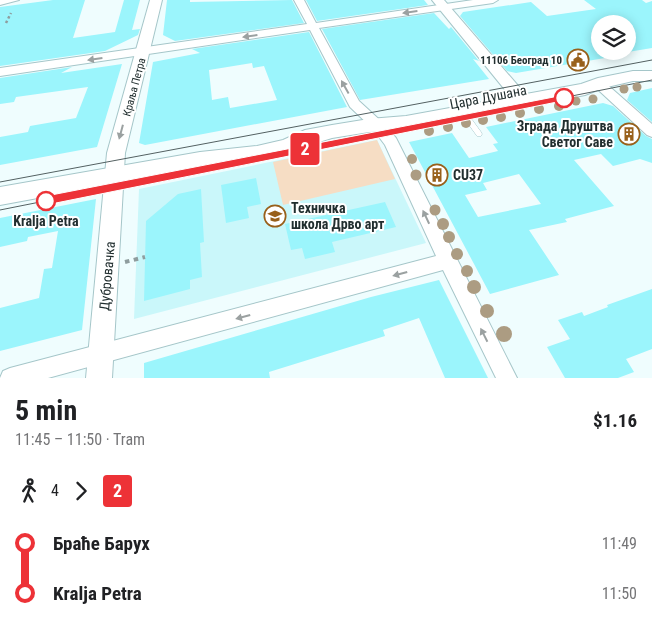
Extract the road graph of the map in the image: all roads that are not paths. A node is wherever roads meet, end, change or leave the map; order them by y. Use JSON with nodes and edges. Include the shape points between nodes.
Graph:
{"nodes":[{"id":1,"x":14,"y":0,"type":"edge"},
{"id":2,"x":156,"y":0,"type":"edge"},
{"id":3,"x":299,"y":0,"type":"edge"},
{"id":4,"x":493,"y":0,"type":"edge"},
{"id":5,"x":0,"y":2,"type":"edge"},
{"id":6,"x":441,"y":4,"type":"edge"},
{"id":7,"x":312,"y":27,"type":"junction"},
{"id":8,"x":143,"y":52,"type":"junction"},
{"id":9,"x":652,"y":67,"type":"edge"},
{"id":10,"x":0,"y":72,"type":"edge"},
{"id":11,"x":633,"y":76,"type":"junction"},
{"id":12,"x":652,"y":76,"type":"edge"},
{"id":13,"x":598,"y":83,"type":"junction"},
{"id":14,"x":515,"y":92,"type":"junction"},
{"id":15,"x":463,"y":112,"type":"junction"},
{"id":16,"x":378,"y":123,"type":"junction"},
{"id":17,"x":652,"y":132,"type":"edge"},
{"id":18,"x":479,"y":134,"type":"dead end"},
{"id":19,"x":115,"y":175,"type":"junction"},
{"id":20,"x":0,"y":196,"type":"edge"},
{"id":21,"x":447,"y":261,"type":"junction"},
{"id":22,"x":100,"y":367,"type":"edge"},
{"id":23,"x":10,"y":378,"type":"edge"},
{"id":24,"x":507,"y":378,"type":"edge"}],
"edges":[{"from":1,"to":5,"type":"street"},
{"from":2,"to":8,"type":"street","name":"Краља Петра"},
{"from":3,"to":7,"type":"street"},
{"from":4,"to":6,"type":"street"},
{"from":6,"to":7,"type":"street","one_way":true},
{"from":6,"to":14,"type":"street"},
{"from":7,"to":8,"type":"street","one_way":true},
{"from":16,"to":7,"type":"street","one_way":true,"via":[[354,104]]},
{"from":8,"to":10,"type":"street","one_way":true},
{"from":8,"to":19,"type":"street","name":"Краља Петра","one_way":true,"via":[[116,152]]},
{"from":9,"to":11,"type":"main road","name":"Цара Душана"},
{"from":11,"to":12,"type":"main road","name":"Цара Душана"},
{"from":11,"to":13,"type":"main road","name":"Цара Душана"},
{"from":13,"to":14,"type":"main road","name":"Цара Душана","via":[[579,80]]},
{"from":13,"to":15,"type":"main road","name":"Цара Душана"},
{"from":13,"to":17,"type":"street"},
{"from":14,"to":16,"type":"main road","name":"Цара Душана","via":[[400,114]]},
{"from":15,"to":16,"type":"main road","name":"Цара Душана","via":[[406,123]]},
{"from":15,"to":18,"type":"lane"},
{"from":16,"to":19,"type":"main road","name":"Цара Душана","via":[[305,137],[289,145],[224,159]]},
{"from":21,"to":16,"type":"street","one_way":true},
{"from":19,"to":20,"type":"main road","name":"Цара Душана"},
{"from":19,"to":22,"type":"street","name":"Дубровачка"},
{"from":21,"to":22,"type":"street","one_way":true},
{"from":24,"to":21,"type":"street","one_way":true},
{"from":22,"to":23,"type":"street"}]}
